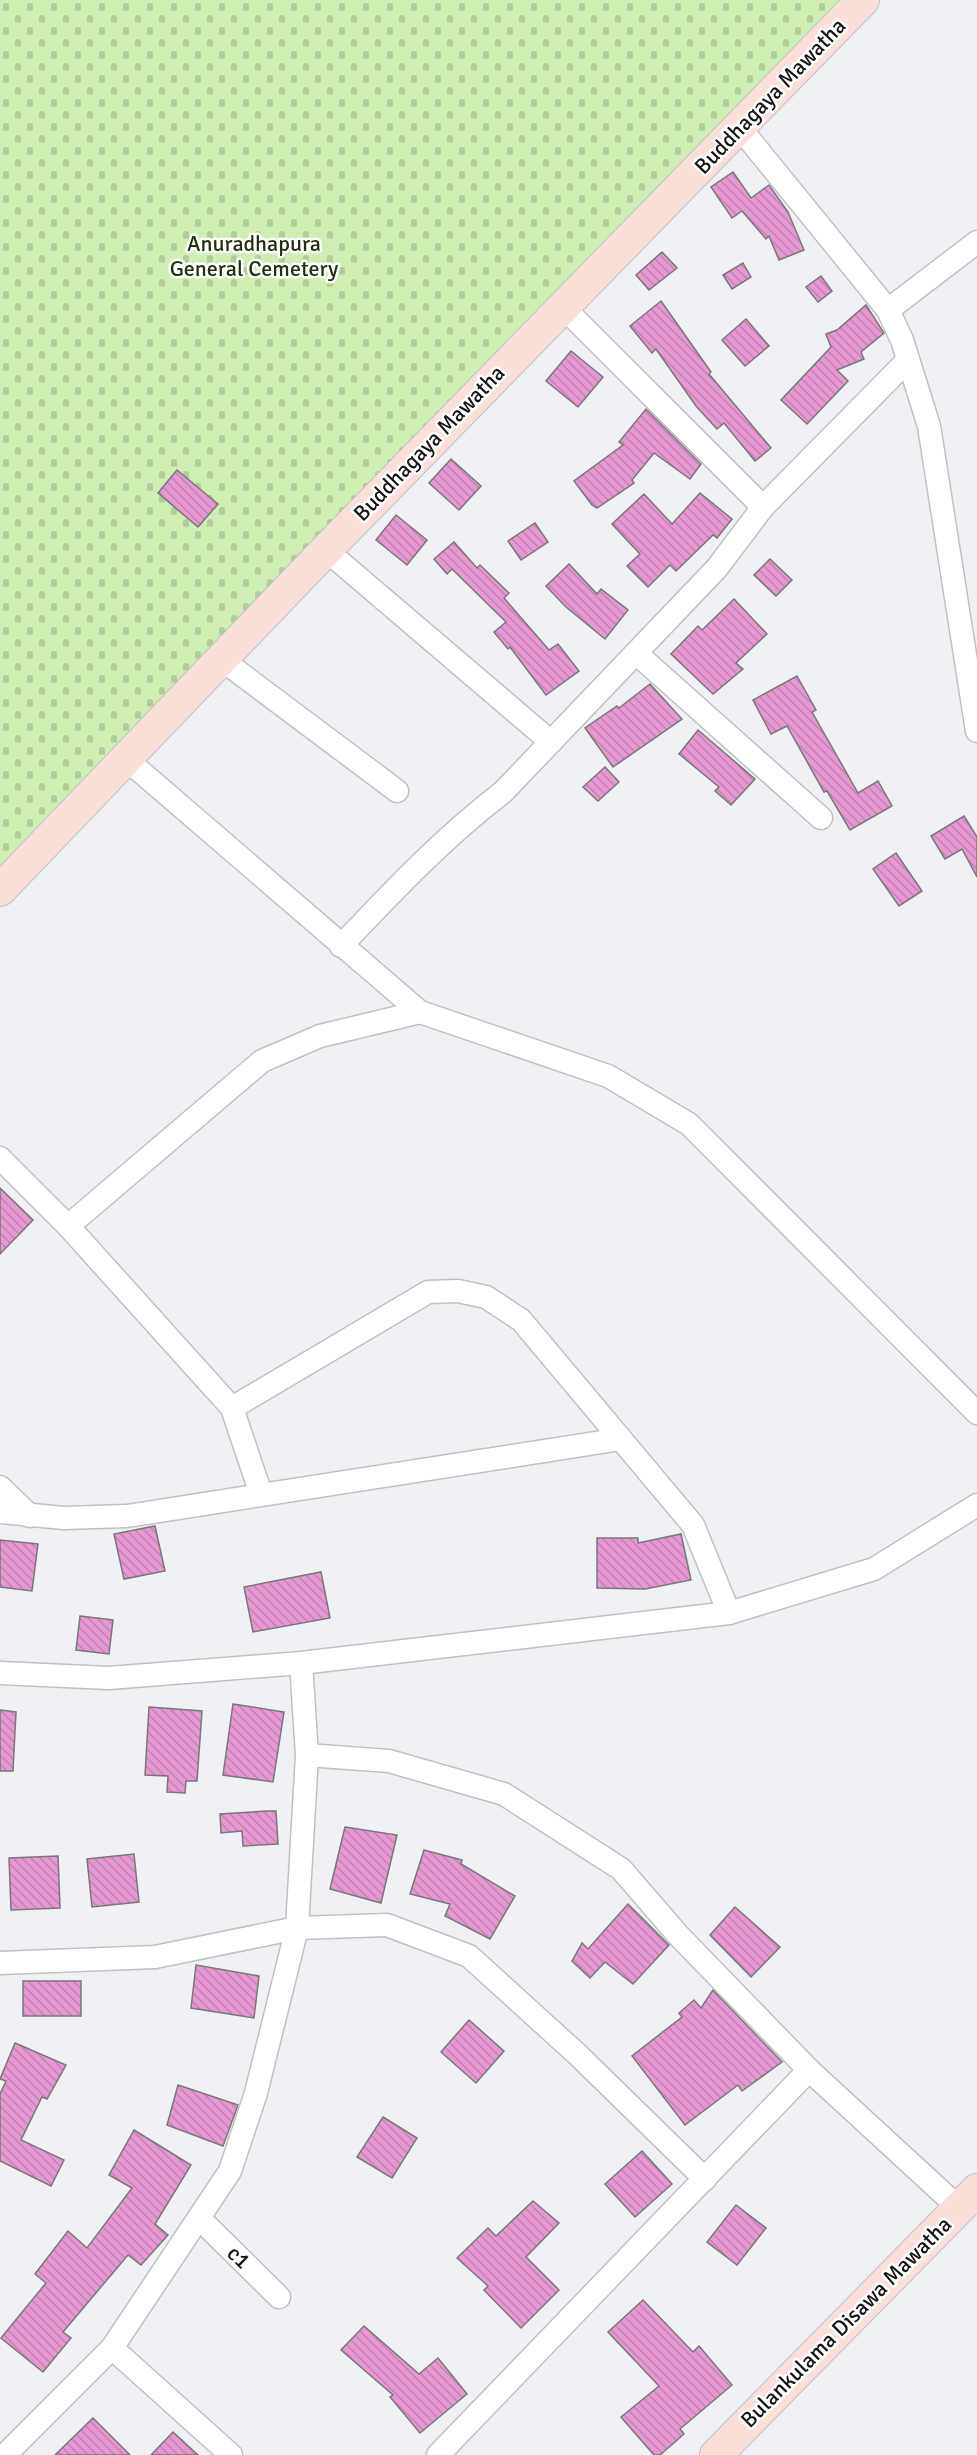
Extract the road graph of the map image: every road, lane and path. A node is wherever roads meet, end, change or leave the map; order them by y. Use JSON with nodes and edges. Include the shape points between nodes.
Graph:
{"nodes":[{"id":1,"x":863,"y":0,"type":"edge"},
{"id":2,"x":740,"y":128,"type":"junction"},
{"id":3,"x":977,"y":242,"type":"edge"},
{"id":4,"x":562,"y":306,"type":"junction"},
{"id":5,"x":888,"y":310,"type":"junction"},
{"id":6,"x":908,"y":360,"type":"junction"},
{"id":7,"x":763,"y":507,"type":"junction"},
{"id":8,"x":326,"y":550,"type":"junction"},
{"id":9,"x":636,"y":653,"type":"junction"},
{"id":10,"x":221,"y":659,"type":"junction"},
{"id":11,"x":977,"y":731,"type":"edge"},
{"id":12,"x":551,"y":742,"type":"junction"},
{"id":13,"x":126,"y":759,"type":"junction"},
{"id":14,"x":397,"y":791,"type":"dead end"},
{"id":15,"x":820,"y":818,"type":"dead end"},
{"id":16,"x":0,"y":890,"type":"edge"},
{"id":17,"x":341,"y":946,"type":"junction"},
{"id":18,"x":420,"y":1012,"type":"junction"},
{"id":19,"x":0,"y":1158,"type":"edge"},
{"id":20,"x":68,"y":1226,"type":"junction"},
{"id":21,"x":232,"y":1408,"type":"junction"},
{"id":22,"x":977,"y":1413,"type":"edge"},
{"id":23,"x":621,"y":1439,"type":"junction"},
{"id":24,"x":0,"y":1487,"type":"edge"},
{"id":25,"x":261,"y":1494,"type":"junction"},
{"id":26,"x":977,"y":1505,"type":"edge"},
{"id":27,"x":0,"y":1512,"type":"edge"},
{"id":28,"x":30,"y":1516,"type":"junction"},
{"id":29,"x":729,"y":1613,"type":"junction"},
{"id":30,"x":301,"y":1663,"type":"junction"},
{"id":31,"x":0,"y":1673,"type":"edge"},
{"id":32,"x":307,"y":1755,"type":"junction"},
{"id":33,"x":297,"y":1928,"type":"junction"},
{"id":34,"x":0,"y":1963,"type":"edge"},
{"id":35,"x":809,"y":2070,"type":"junction"},
{"id":36,"x":705,"y":2179,"type":"junction"},
{"id":37,"x":968,"y":2199,"type":"edge"},
{"id":38,"x":199,"y":2218,"type":"junction"},
{"id":39,"x":279,"y":2297,"type":"dead end"},
{"id":40,"x":112,"y":2348,"type":"junction"},
{"id":41,"x":5,"y":2455,"type":"edge"},
{"id":42,"x":231,"y":2455,"type":"edge"},
{"id":43,"x":438,"y":2455,"type":"edge"},
{"id":44,"x":716,"y":2455,"type":"edge"}],
"edges":[{"from":1,"to":2,"type":"main road","name":"Buddhagaya Mawatha"},
{"from":2,"to":4,"type":"main road","name":"Buddhagaya Mawatha"},
{"from":2,"to":5,"type":"street"},
{"from":3,"to":5,"type":"street"},
{"from":4,"to":7,"type":"street"},
{"from":4,"to":8,"type":"main road","name":"Buddhagaya Mawatha"},
{"from":5,"to":6,"type":"street"},
{"from":6,"to":7,"type":"street"},
{"from":6,"to":11,"type":"street","via":[[929,426]]},
{"from":7,"to":9,"type":"street","via":[[717,568]]},
{"from":8,"to":10,"type":"main road","name":"Buddhagaya Mawatha"},
{"from":8,"to":12,"type":"street"},
{"from":9,"to":12,"type":"street"},
{"from":9,"to":15,"type":"street"},
{"from":10,"to":13,"type":"main road","name":"Buddhagaya Mawatha"},
{"from":10,"to":14,"type":"street"},
{"from":12,"to":17,"type":"street","via":[[503,792],[418,864]]},
{"from":13,"to":16,"type":"main road","name":"Buddhagaya Mawatha"},
{"from":13,"to":17,"type":"street"},
{"from":17,"to":18,"type":"street"},
{"from":18,"to":20,"type":"street","via":[[320,1036],[262,1061]]},
{"from":18,"to":22,"type":"street","via":[[608,1076],[689,1124]]},
{"from":19,"to":20,"type":"street"},
{"from":20,"to":21,"type":"street"},
{"from":21,"to":23,"type":"street","via":[[428,1292],[458,1292],[486,1297],[521,1320]]},
{"from":21,"to":25,"type":"street"},
{"from":23,"to":25,"type":"street"},
{"from":23,"to":29,"type":"street","via":[[693,1525]]},
{"from":24,"to":28,"type":"street"},
{"from":25,"to":28,"type":"street","via":[[127,1516]]},
{"from":26,"to":29,"type":"street","via":[[874,1569]]},
{"from":27,"to":28,"type":"street"},
{"from":29,"to":30,"type":"street"},
{"from":30,"to":31,"type":"street","via":[[110,1678]]},
{"from":30,"to":32,"type":"street"},
{"from":32,"to":33,"type":"street"},
{"from":32,"to":35,"type":"street","via":[[389,1761],[504,1794],[621,1869],[679,1936]]},
{"from":33,"to":34,"type":"street","via":[[155,1957]]},
{"from":33,"to":36,"type":"street","via":[[387,1925],[469,1956]]},
{"from":33,"to":38,"type":"street","via":[[256,2093],[230,2171]]},
{"from":35,"to":36,"type":"street"},
{"from":35,"to":37,"type":"street"},
{"from":36,"to":43,"type":"street"},
{"from":37,"to":44,"type":"main road","name":"Bulankulama Disawa Mawatha"},
{"from":38,"to":39,"type":"street","name":"c1"},
{"from":38,"to":40,"type":"street"},
{"from":40,"to":41,"type":"street"},
{"from":40,"to":42,"type":"street"}]}
